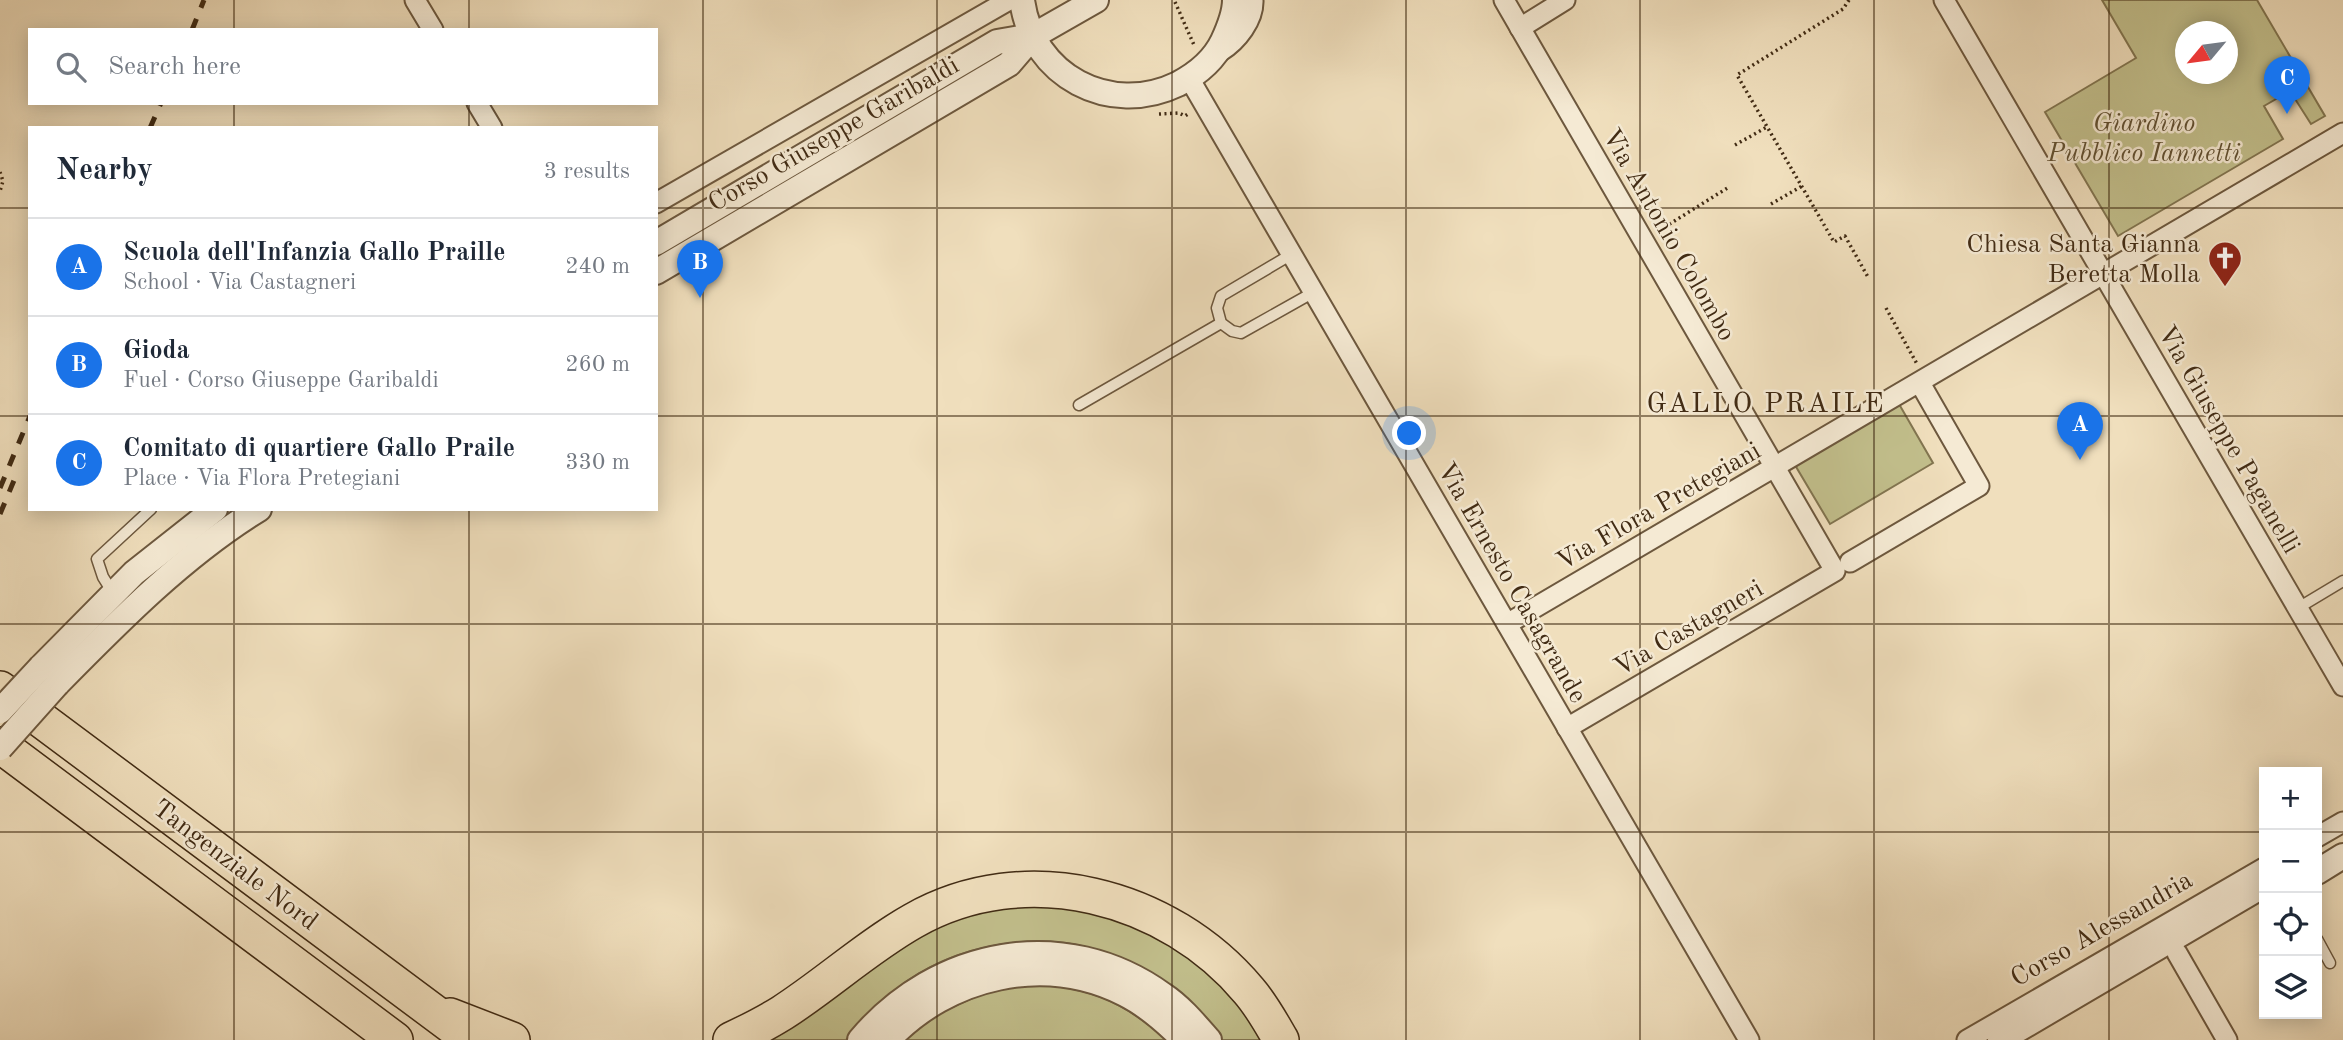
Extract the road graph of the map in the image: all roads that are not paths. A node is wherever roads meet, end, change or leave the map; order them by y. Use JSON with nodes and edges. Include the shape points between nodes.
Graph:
{"nodes":[{"id":1,"x":415,"y":0,"type":"edge"},
{"id":2,"x":1009,"y":0,"type":"edge"},
{"id":3,"x":1022,"y":0,"type":"edge"},
{"id":4,"x":1096,"y":0,"type":"edge"},
{"id":5,"x":1234,"y":0,"type":"edge"},
{"id":6,"x":1253,"y":0,"type":"edge"},
{"id":7,"x":1504,"y":0,"type":"edge"},
{"id":8,"x":1565,"y":0,"type":"edge"},
{"id":9,"x":1944,"y":0,"type":"edge"},
{"id":10,"x":432,"y":28,"type":"edge"},
{"id":11,"x":1520,"y":28,"type":"junction"},
{"id":12,"x":1033,"y":36,"type":"junction"},
{"id":13,"x":1204,"y":66,"type":"junction"},
{"id":14,"x":478,"y":105,"type":"edge"},
{"id":15,"x":491,"y":126,"type":"edge"},
{"id":16,"x":2343,"y":133,"type":"edge"},
{"id":17,"x":658,"y":202,"type":"edge"},
{"id":18,"x":658,"y":242,"type":"edge"},
{"id":19,"x":1292,"y":254,"type":"junction"},
{"id":20,"x":658,"y":271,"type":"edge"},
{"id":21,"x":2104,"y":273,"type":"junction"},
{"id":22,"x":1314,"y":292,"type":"junction"},
{"id":23,"x":1220,"y":323,"type":"junction"},
{"id":24,"x":1919,"y":375,"type":"junction"},
{"id":25,"x":1079,"y":405,"type":"dead end"},
{"id":26,"x":1776,"y":467,"type":"junction"},
{"id":27,"x":149,"y":511,"type":"edge"},
{"id":28,"x":212,"y":511,"type":"edge"},
{"id":29,"x":246,"y":513,"type":"edge"},
{"id":30,"x":1843,"y":566,"type":"junction"},
{"id":31,"x":2343,"y":581,"type":"edge"},
{"id":32,"x":113,"y":593,"type":"junction"},
{"id":33,"x":2298,"y":608,"type":"junction"},
{"id":34,"x":1507,"y":624,"type":"junction"},
{"id":35,"x":49,"y":675,"type":"junction"},
{"id":36,"x":2343,"y":686,"type":"edge"},
{"id":37,"x":0,"y":689,"type":"edge"},
{"id":38,"x":0,"y":711,"type":"edge"},
{"id":39,"x":1567,"y":728,"type":"junction"},
{"id":40,"x":0,"y":746,"type":"edge"},
{"id":41,"x":2343,"y":822,"type":"edge"},
{"id":42,"x":2322,"y":834,"type":"edge"},
{"id":43,"x":2343,"y":839,"type":"edge"},
{"id":44,"x":2322,"y":852,"type":"edge"},
{"id":45,"x":2343,"y":856,"type":"edge"},
{"id":46,"x":2322,"y":869,"type":"edge"},
{"id":47,"x":2259,"y":871,"type":"edge"},
{"id":48,"x":2259,"y":888,"type":"edge"},
{"id":49,"x":2259,"y":905,"type":"edge"},
{"id":50,"x":2322,"y":948,"type":"edge"},
{"id":51,"x":2177,"y":953,"type":"junction"},
{"id":52,"x":2330,"y":963,"type":"dead end"},
{"id":53,"x":425,"y":1005,"type":"junction"},
{"id":54,"x":392,"y":1039,"type":"edge"},
{"id":55,"x":471,"y":1040,"type":"edge"},
{"id":56,"x":512,"y":1040,"type":"edge"},
{"id":57,"x":730,"y":1040,"type":"edge"},
{"id":58,"x":860,"y":1040,"type":"edge"},
{"id":59,"x":888,"y":1040,"type":"edge"},
{"id":60,"x":1184,"y":1040,"type":"edge"},
{"id":61,"x":1209,"y":1040,"type":"edge"},
{"id":62,"x":1281,"y":1040,"type":"edge"},
{"id":63,"x":1749,"y":1040,"type":"edge"},
{"id":64,"x":1967,"y":1040,"type":"edge"},
{"id":65,"x":2000,"y":1040,"type":"edge"},
{"id":66,"x":2030,"y":1040,"type":"edge"},
{"id":67,"x":2227,"y":1040,"type":"edge"}],
"edges":[{"from":1,"to":10,"type":"street"},
{"from":2,"to":17,"type":"street","name":"Corso Giuseppe Garibaldi"},
{"from":3,"to":12,"type":"street"},
{"from":4,"to":12,"type":"street","name":"Corso Giuseppe Garibaldi"},
{"from":5,"to":13,"type":"street","via":[[1229,29]]},
{"from":6,"to":13,"type":"street","via":[[1254,7],[1234,43]]},
{"from":7,"to":11,"type":"street","name":"Via Antonio Colombo"},
{"from":8,"to":11,"type":"street"},
{"from":9,"to":21,"type":"street","name":"Via Giuseppe Paganelli"},
{"from":11,"to":26,"type":"street","name":"Via Antonio Colombo"},
{"from":12,"to":13,"type":"street","via":[[1053,65],[1076,83],[1104,94],[1133,97],[1162,91]]},
{"from":12,"to":18,"type":"street","name":"Corso Giuseppe Garibaldi","via":[[997,42]]},
{"from":12,"to":20,"type":"street","name":"Corso Giuseppe Garibaldi","via":[[1009,64]]},
{"from":13,"to":19,"type":"street","name":"Via Ernesto Casagrande","via":[[1204,104]]},
{"from":14,"to":15,"type":"street"},
{"from":16,"to":21,"type":"street","name":"Via Flora Pretegiani"},
{"from":19,"to":22,"type":"street","name":"Via Ernesto Casagrande"},
{"from":19,"to":23,"type":"lane","via":[[1221,296],[1217,308]]},
{"from":21,"to":24,"type":"street","name":"Via Flora Pretegiani"},
{"from":21,"to":33,"type":"street","name":"Via Giuseppe Paganelli"},
{"from":22,"to":23,"type":"lane","via":[[1241,332]]},
{"from":22,"to":34,"type":"street","name":"Via Ernesto Casagrande"},
{"from":23,"to":25,"type":"lane"},
{"from":24,"to":26,"type":"street","name":"Via Flora Pretegiani"},
{"from":24,"to":30,"type":"street","name":"Via Castagneri","via":[[1979,486]]},
{"from":26,"to":30,"type":"street","name":"Via Antonio Colombo"},
{"from":26,"to":34,"type":"street","name":"Via Flora Pretegiani"},
{"from":27,"to":32,"type":"lane","via":[[97,559]]},
{"from":28,"to":32,"type":"street"},
{"from":29,"to":35,"type":"street","via":[[104,636]]},
{"from":30,"to":39,"type":"street","name":"Via Castagneri"},
{"from":31,"to":33,"type":"lane"},
{"from":32,"to":35,"type":"street"},
{"from":33,"to":36,"type":"street","name":"Via Giuseppe Paganelli"},
{"from":34,"to":39,"type":"street","name":"Via Ernesto Casagrande"},
{"from":35,"to":38,"type":"street","bridge":true},
{"from":35,"to":40,"type":"street","bridge":true},
{"from":37,"to":53,"type":"highway","name":"Tangenziale Nord"},
{"from":39,"to":63,"type":"street","name":"Via Ernesto Casagrande"},
{"from":40,"to":54,"type":"highway","name":"Tangenziale Nord"},
{"from":41,"to":42,"type":"street"},
{"from":43,"to":44,"type":"street"},
{"from":45,"to":46,"type":"street"},
{"from":47,"to":64,"type":"street","name":"Corso Alessandria"},
{"from":48,"to":65,"type":"street"},
{"from":49,"to":51,"type":"street"},
{"from":50,"to":52,"type":"lane"},
{"from":51,"to":66,"type":"street"},
{"from":51,"to":67,"type":"street"},
{"from":53,"to":55,"type":"highway","name":"Tangenziale Nord"},
{"from":53,"to":56,"type":"highway"},
{"from":57,"to":62,"type":"highway","via":[[780,1014],[888,937],[933,911],[999,892],[1048,889],[1121,902],[1170,924],[1233,973]]},
{"from":58,"to":61,"type":"street","via":[[911,995],[953,971],[996,957],[1052,953],[1097,961],[1142,981],[1181,1008]]},
{"from":59,"to":60,"type":"street","via":[[920,1010],[953,992],[993,978],[1045,973],[1086,978],[1126,994]]}]}
